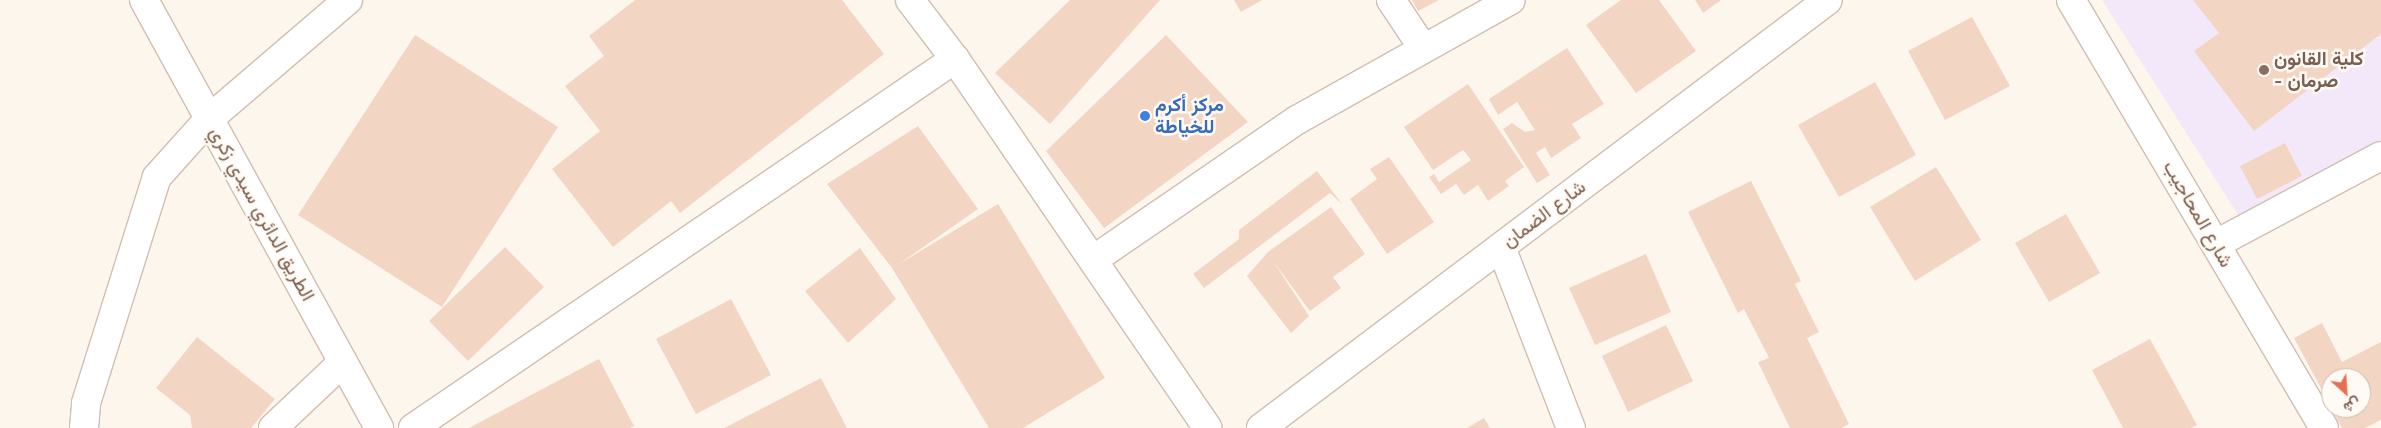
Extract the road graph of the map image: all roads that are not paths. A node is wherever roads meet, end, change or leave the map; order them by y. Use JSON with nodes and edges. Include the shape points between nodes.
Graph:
{"nodes":[{"id":1,"x":144,"y":0,"type":"edge"},
{"id":2,"x":348,"y":0,"type":"edge"},
{"id":3,"x":910,"y":0,"type":"edge"},
{"id":4,"x":1391,"y":0,"type":"edge"},
{"id":5,"x":1511,"y":0,"type":"edge"},
{"id":6,"x":1828,"y":0,"type":"edge"},
{"id":7,"x":2072,"y":0,"type":"edge"},
{"id":8,"x":1423,"y":48,"type":"junction"},
{"id":9,"x":955,"y":59,"type":"junction"},
{"id":10,"x":209,"y":119,"type":"junction"},
{"id":11,"x":2381,"y":156,"type":"edge"},
{"id":12,"x":2216,"y":244,"type":"junction"},
{"id":13,"x":1501,"y":247,"type":"junction"},
{"id":14,"x":1093,"y":260,"type":"junction"},
{"id":15,"x":343,"y":362,"type":"junction"},
{"id":16,"x":84,"y":428,"type":"edge"},
{"id":17,"x":274,"y":428,"type":"edge"},
{"id":18,"x":380,"y":428,"type":"edge"},
{"id":19,"x":413,"y":428,"type":"edge"},
{"id":20,"x":1208,"y":428,"type":"edge"},
{"id":21,"x":1261,"y":428,"type":"edge"},
{"id":22,"x":1571,"y":428,"type":"edge"},
{"id":23,"x":2324,"y":428,"type":"edge"}],
"edges":[{"from":1,"to":10,"type":"street","name":"الطريق الدائري سيدي زكري"},
{"from":2,"to":10,"type":"street"},
{"from":3,"to":9,"type":"street"},
{"from":4,"to":8,"type":"street"},
{"from":5,"to":8,"type":"street"},
{"from":6,"to":13,"type":"street","name":"شارع الضمان"},
{"from":7,"to":12,"type":"street","name":"شارع المحاجيب"},
{"from":8,"to":14,"type":"street","via":[[1297,120]]},
{"from":9,"to":14,"type":"street"},
{"from":9,"to":19,"type":"street"},
{"from":10,"to":15,"type":"street","name":"الطريق الدائري سيدي زكري"},
{"from":10,"to":16,"type":"street","via":[[157,177],[86,403]]},
{"from":11,"to":12,"type":"street"},
{"from":12,"to":23,"type":"street","name":"شارع المحاجيب"},
{"from":13,"to":21,"type":"street","name":"شارع الضمان"},
{"from":13,"to":22,"type":"street"},
{"from":14,"to":20,"type":"street"},
{"from":15,"to":17,"type":"street"},
{"from":15,"to":18,"type":"street","name":"الطريق الدائري سيدي زكري"}]}
